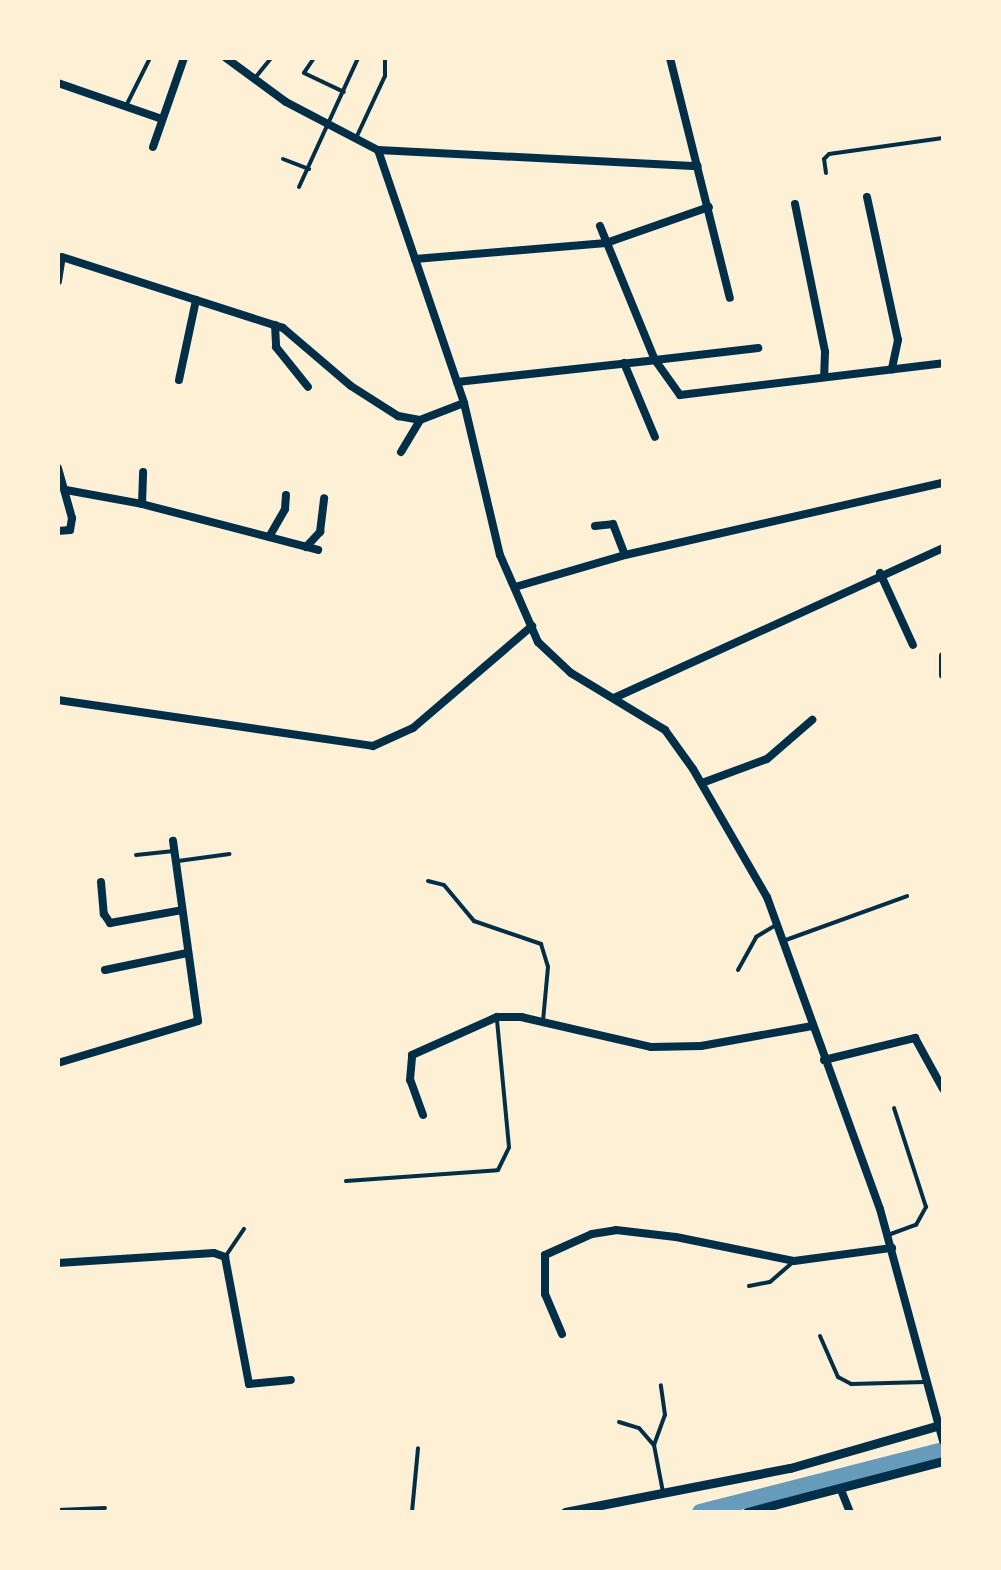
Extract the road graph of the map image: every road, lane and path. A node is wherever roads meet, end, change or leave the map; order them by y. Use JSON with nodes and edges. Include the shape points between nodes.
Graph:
{"nodes":[{"id":1,"x":150,"y":58,"type":"edge"},
{"id":2,"x":184,"y":58,"type":"edge"},
{"id":3,"x":226,"y":58,"type":"edge"},
{"id":4,"x":271,"y":58,"type":"edge"},
{"id":5,"x":314,"y":58,"type":"edge"},
{"id":6,"x":358,"y":58,"type":"edge"},
{"id":7,"x":385,"y":58,"type":"edge"},
{"id":8,"x":670,"y":58,"type":"edge"},
{"id":9,"x":254,"y":80,"type":"junction"},
{"id":10,"x":58,"y":83,"type":"edge"},
{"id":11,"x":344,"y":92,"type":"junction"},
{"id":12,"x":126,"y":107,"type":"junction"},
{"id":13,"x":162,"y":119,"type":"junction"},
{"id":14,"x":331,"y":124,"type":"junction"},
{"id":15,"x":357,"y":136,"type":"junction"},
{"id":16,"x":943,"y":138,"type":"edge"},
{"id":17,"x":153,"y":147,"type":"dead end"},
{"id":18,"x":378,"y":150,"type":"junction"},
{"id":19,"x":283,"y":159,"type":"dead end"},
{"id":20,"x":698,"y":166,"type":"junction"},
{"id":21,"x":309,"y":169,"type":"junction"},
{"id":22,"x":826,"y":173,"type":"dead end"},
{"id":23,"x":299,"y":187,"type":"dead end"},
{"id":24,"x":867,"y":197,"type":"dead end"},
{"id":25,"x":795,"y":204,"type":"dead end"},
{"id":26,"x":709,"y":207,"type":"junction"},
{"id":27,"x":600,"y":226,"type":"dead end"},
{"id":28,"x":606,"y":243,"type":"junction"},
{"id":29,"x":60,"y":256,"type":"edge"},
{"id":30,"x":415,"y":259,"type":"junction"},
{"id":31,"x":58,"y":281,"type":"edge"},
{"id":32,"x":730,"y":298,"type":"dead end"},
{"id":33,"x":196,"y":300,"type":"junction"},
{"id":34,"x":275,"y":325,"type":"junction"},
{"id":35,"x":758,"y":348,"type":"dead end"},
{"id":36,"x":655,"y":360,"type":"junction"},
{"id":37,"x":624,"y":363,"type":"junction"},
{"id":38,"x":943,"y":363,"type":"edge"},
{"id":39,"x":892,"y":369,"type":"junction"},
{"id":40,"x":824,"y":377,"type":"junction"},
{"id":41,"x":179,"y":380,"type":"dead end"},
{"id":42,"x":457,"y":382,"type":"junction"},
{"id":43,"x":308,"y":387,"type":"dead end"},
{"id":44,"x":464,"y":403,"type":"junction"},
{"id":45,"x":420,"y":420,"type":"junction"},
{"id":46,"x":655,"y":437,"type":"dead end"},
{"id":47,"x":401,"y":452,"type":"dead end"},
{"id":48,"x":58,"y":468,"type":"edge"},
{"id":49,"x":143,"y":472,"type":"dead end"},
{"id":50,"x":943,"y":483,"type":"edge"},
{"id":51,"x":66,"y":490,"type":"junction"},
{"id":52,"x":286,"y":495,"type":"dead end"},
{"id":53,"x":324,"y":498,"type":"dead end"},
{"id":54,"x":142,"y":504,"type":"junction"},
{"id":55,"x":595,"y":526,"type":"dead end"},
{"id":56,"x":58,"y":531,"type":"edge"},
{"id":57,"x":269,"y":537,"type":"junction"},
{"id":58,"x":306,"y":547,"type":"junction"},
{"id":59,"x":943,"y":548,"type":"edge"},
{"id":60,"x":318,"y":550,"type":"dead end"},
{"id":61,"x":625,"y":555,"type":"junction"},
{"id":62,"x":880,"y":573,"type":"junction"},
{"id":63,"x":515,"y":587,"type":"junction"},
{"id":64,"x":532,"y":626,"type":"junction"},
{"id":65,"x":913,"y":645,"type":"dead end"},
{"id":66,"x":943,"y":656,"type":"edge"},
{"id":67,"x":943,"y":675,"type":"edge"},
{"id":68,"x":614,"y":698,"type":"junction"},
{"id":69,"x":58,"y":700,"type":"edge"},
{"id":70,"x":812,"y":720,"type":"dead end"},
{"id":71,"x":702,"y":783,"type":"junction"},
{"id":72,"x":173,"y":841,"type":"dead end"},
{"id":73,"x":230,"y":854,"type":"dead end"},
{"id":74,"x":136,"y":855,"type":"dead end"},
{"id":75,"x":175,"y":856,"type":"junction"},
{"id":76,"x":428,"y":881,"type":"dead end"},
{"id":77,"x":101,"y":882,"type":"dead end"},
{"id":78,"x":907,"y":896,"type":"dead end"},
{"id":79,"x":182,"y":910,"type":"junction"},
{"id":80,"x":777,"y":925,"type":"junction"},
{"id":81,"x":783,"y":941,"type":"junction"},
{"id":82,"x":187,"y":953,"type":"junction"},
{"id":83,"x":105,"y":970,"type":"dead end"},
{"id":84,"x":738,"y":970,"type":"dead end"},
{"id":85,"x":497,"y":1017,"type":"junction"},
{"id":86,"x":543,"y":1024,"type":"junction"},
{"id":87,"x":812,"y":1026,"type":"junction"},
{"id":88,"x":824,"y":1060,"type":"junction"},
{"id":89,"x":58,"y":1063,"type":"edge"},
{"id":90,"x":943,"y":1089,"type":"edge"},
{"id":91,"x":894,"y":1108,"type":"dead end"},
{"id":92,"x":423,"y":1115,"type":"dead end"},
{"id":93,"x":346,"y":1181,"type":"dead end"},
{"id":94,"x":244,"y":1229,"type":"dead end"},
{"id":95,"x":888,"y":1235,"type":"junction"},
{"id":96,"x":892,"y":1248,"type":"junction"},
{"id":97,"x":225,"y":1257,"type":"junction"},
{"id":98,"x":794,"y":1261,"type":"junction"},
{"id":99,"x":58,"y":1263,"type":"edge"},
{"id":100,"x":749,"y":1286,"type":"dead end"},
{"id":101,"x":562,"y":1334,"type":"dead end"},
{"id":102,"x":820,"y":1336,"type":"dead end"},
{"id":103,"x":291,"y":1380,"type":"dead end"},
{"id":104,"x":927,"y":1382,"type":"junction"},
{"id":105,"x":661,"y":1385,"type":"dead end"},
{"id":106,"x":619,"y":1422,"type":"dead end"},
{"id":107,"x":941,"y":1430,"type":"edge"},
{"id":108,"x":654,"y":1445,"type":"junction"},
{"id":109,"x":418,"y":1448,"type":"dead end"},
{"id":110,"x":943,"y":1461,"type":"edge"},
{"id":111,"x":841,"y":1490,"type":"junction"},
{"id":112,"x":663,"y":1495,"type":"junction"},
{"id":113,"x":105,"y":1508,"type":"dead end"},
{"id":114,"x":58,"y":1510,"type":"edge"},
{"id":115,"x":765,"y":1510,"type":"edge"},
{"id":116,"x":412,"y":1512,"type":"edge"},
{"id":117,"x":565,"y":1512,"type":"edge"},
{"id":118,"x":747,"y":1512,"type":"edge"},
{"id":119,"x":850,"y":1512,"type":"edge"}],
"edges":[{"from":1,"to":12,"type":"lane"},
{"from":2,"to":13,"type":"street"},
{"from":3,"to":9,"type":"street"},
{"from":4,"to":9,"type":"lane"},
{"from":5,"to":11,"type":"lane","via":[[304,73]]},
{"from":6,"to":11,"type":"lane"},
{"from":7,"to":15,"type":"lane","via":[[385,76]]},
{"from":8,"to":20,"type":"street"},
{"from":9,"to":14,"type":"street"},
{"from":10,"to":12,"type":"street"},
{"from":11,"to":14,"type":"lane"},
{"from":12,"to":13,"type":"street"},
{"from":13,"to":17,"type":"street"},
{"from":14,"to":15,"type":"street"},
{"from":14,"to":21,"type":"lane"},
{"from":15,"to":18,"type":"street"},
{"from":16,"to":22,"type":"lane","via":[[829,154],[824,159]]},
{"from":18,"to":20,"type":"street"},
{"from":18,"to":30,"type":"street"},
{"from":19,"to":21,"type":"lane"},
{"from":20,"to":26,"type":"street"},
{"from":21,"to":23,"type":"lane"},
{"from":24,"to":39,"type":"street","via":[[898,340]]},
{"from":25,"to":40,"type":"street","via":[[825,352]]},
{"from":26,"to":28,"type":"street"},
{"from":26,"to":32,"type":"street"},
{"from":27,"to":28,"type":"street"},
{"from":28,"to":30,"type":"street"},
{"from":28,"to":36,"type":"street"},
{"from":29,"to":31,"type":"street"},
{"from":29,"to":33,"type":"street"},
{"from":30,"to":42,"type":"street"},
{"from":33,"to":34,"type":"street"},
{"from":33,"to":41,"type":"street"},
{"from":34,"to":43,"type":"street","via":[[276,347]]},
{"from":34,"to":45,"type":"street","via":[[302,339],[381,407]]},
{"from":35,"to":36,"type":"street"},
{"from":36,"to":37,"type":"street"},
{"from":36,"to":40,"type":"street","via":[[680,395]]},
{"from":37,"to":42,"type":"street"},
{"from":37,"to":46,"type":"street"},
{"from":38,"to":39,"type":"street"},
{"from":39,"to":40,"type":"street"},
{"from":42,"to":44,"type":"street"},
{"from":44,"to":45,"type":"street"},
{"from":44,"to":63,"type":"street","via":[[500,555]]},
{"from":45,"to":47,"type":"street"},
{"from":48,"to":51,"type":"street"},
{"from":49,"to":54,"type":"street"},
{"from":50,"to":61,"type":"street"},
{"from":51,"to":54,"type":"street"},
{"from":51,"to":56,"type":"street","via":[[70,530]]},
{"from":52,"to":57,"type":"street","via":[[285,509]]},
{"from":53,"to":58,"type":"street","via":[[320,532]]},
{"from":54,"to":57,"type":"street"},
{"from":55,"to":61,"type":"street","via":[[613,524]]},
{"from":57,"to":58,"type":"street"},
{"from":58,"to":60,"type":"street"},
{"from":59,"to":62,"type":"street"},
{"from":61,"to":63,"type":"street"},
{"from":62,"to":65,"type":"street"},
{"from":62,"to":68,"type":"street"},
{"from":63,"to":64,"type":"street"},
{"from":64,"to":68,"type":"street","via":[[554,659]]},
{"from":64,"to":69,"type":"street","via":[[413,728],[373,746]]},
{"from":66,"to":67,"type":"street"},
{"from":68,"to":71,"type":"street","via":[[665,730]]},
{"from":70,"to":71,"type":"street","via":[[767,759]]},
{"from":71,"to":80,"type":"street","via":[[767,897]]},
{"from":72,"to":75,"type":"street"},
{"from":73,"to":75,"type":"lane"},
{"from":74,"to":75,"type":"lane"},
{"from":75,"to":79,"type":"street"},
{"from":76,"to":86,"type":"lane","via":[[444,885],[474,921],[541,944],[548,967]]},
{"from":77,"to":79,"type":"street","via":[[110,923]]},
{"from":78,"to":81,"type":"lane"},
{"from":79,"to":82,"type":"street"},
{"from":80,"to":81,"type":"street"},
{"from":80,"to":84,"type":"lane","via":[[756,937]]},
{"from":81,"to":87,"type":"street"},
{"from":82,"to":83,"type":"street"},
{"from":82,"to":89,"type":"street","via":[[199,1014],[193,1026]]},
{"from":85,"to":86,"type":"street"},
{"from":85,"to":92,"type":"street","via":[[412,1055],[410,1080]]},
{"from":85,"to":93,"type":"lane","via":[[509,1147],[498,1170]]},
{"from":86,"to":87,"type":"street","via":[[675,1048]]},
{"from":87,"to":88,"type":"street"},
{"from":88,"to":90,"type":"street","via":[[915,1038]]},
{"from":88,"to":95,"type":"street"},
{"from":91,"to":95,"type":"lane","via":[[926,1207],[916,1225]]},
{"from":94,"to":97,"type":"lane"},
{"from":95,"to":96,"type":"street"},
{"from":96,"to":98,"type":"street"},
{"from":96,"to":104,"type":"street"},
{"from":97,"to":99,"type":"street","via":[[214,1253]]},
{"from":97,"to":103,"type":"street","via":[[249,1384]]},
{"from":98,"to":100,"type":"lane","via":[[770,1282]]},
{"from":98,"to":101,"type":"street","via":[[676,1237],[616,1230],[592,1234],[545,1255],[545,1294]]},
{"from":102,"to":104,"type":"lane","via":[[838,1377],[851,1384]]},
{"from":104,"to":107,"type":"street"},
{"from":105,"to":108,"type":"lane","via":[[665,1415]]},
{"from":106,"to":108,"type":"lane","via":[[639,1428]]},
{"from":107,"to":112,"type":"street"},
{"from":108,"to":112,"type":"lane"},
{"from":109,"to":116,"type":"lane"},
{"from":110,"to":111,"type":"street"},
{"from":111,"to":115,"type":"street"},
{"from":111,"to":119,"type":"street"},
{"from":112,"to":117,"type":"street"},
{"from":113,"to":114,"type":"lane"},
{"from":115,"to":118,"type":"street"}]}
